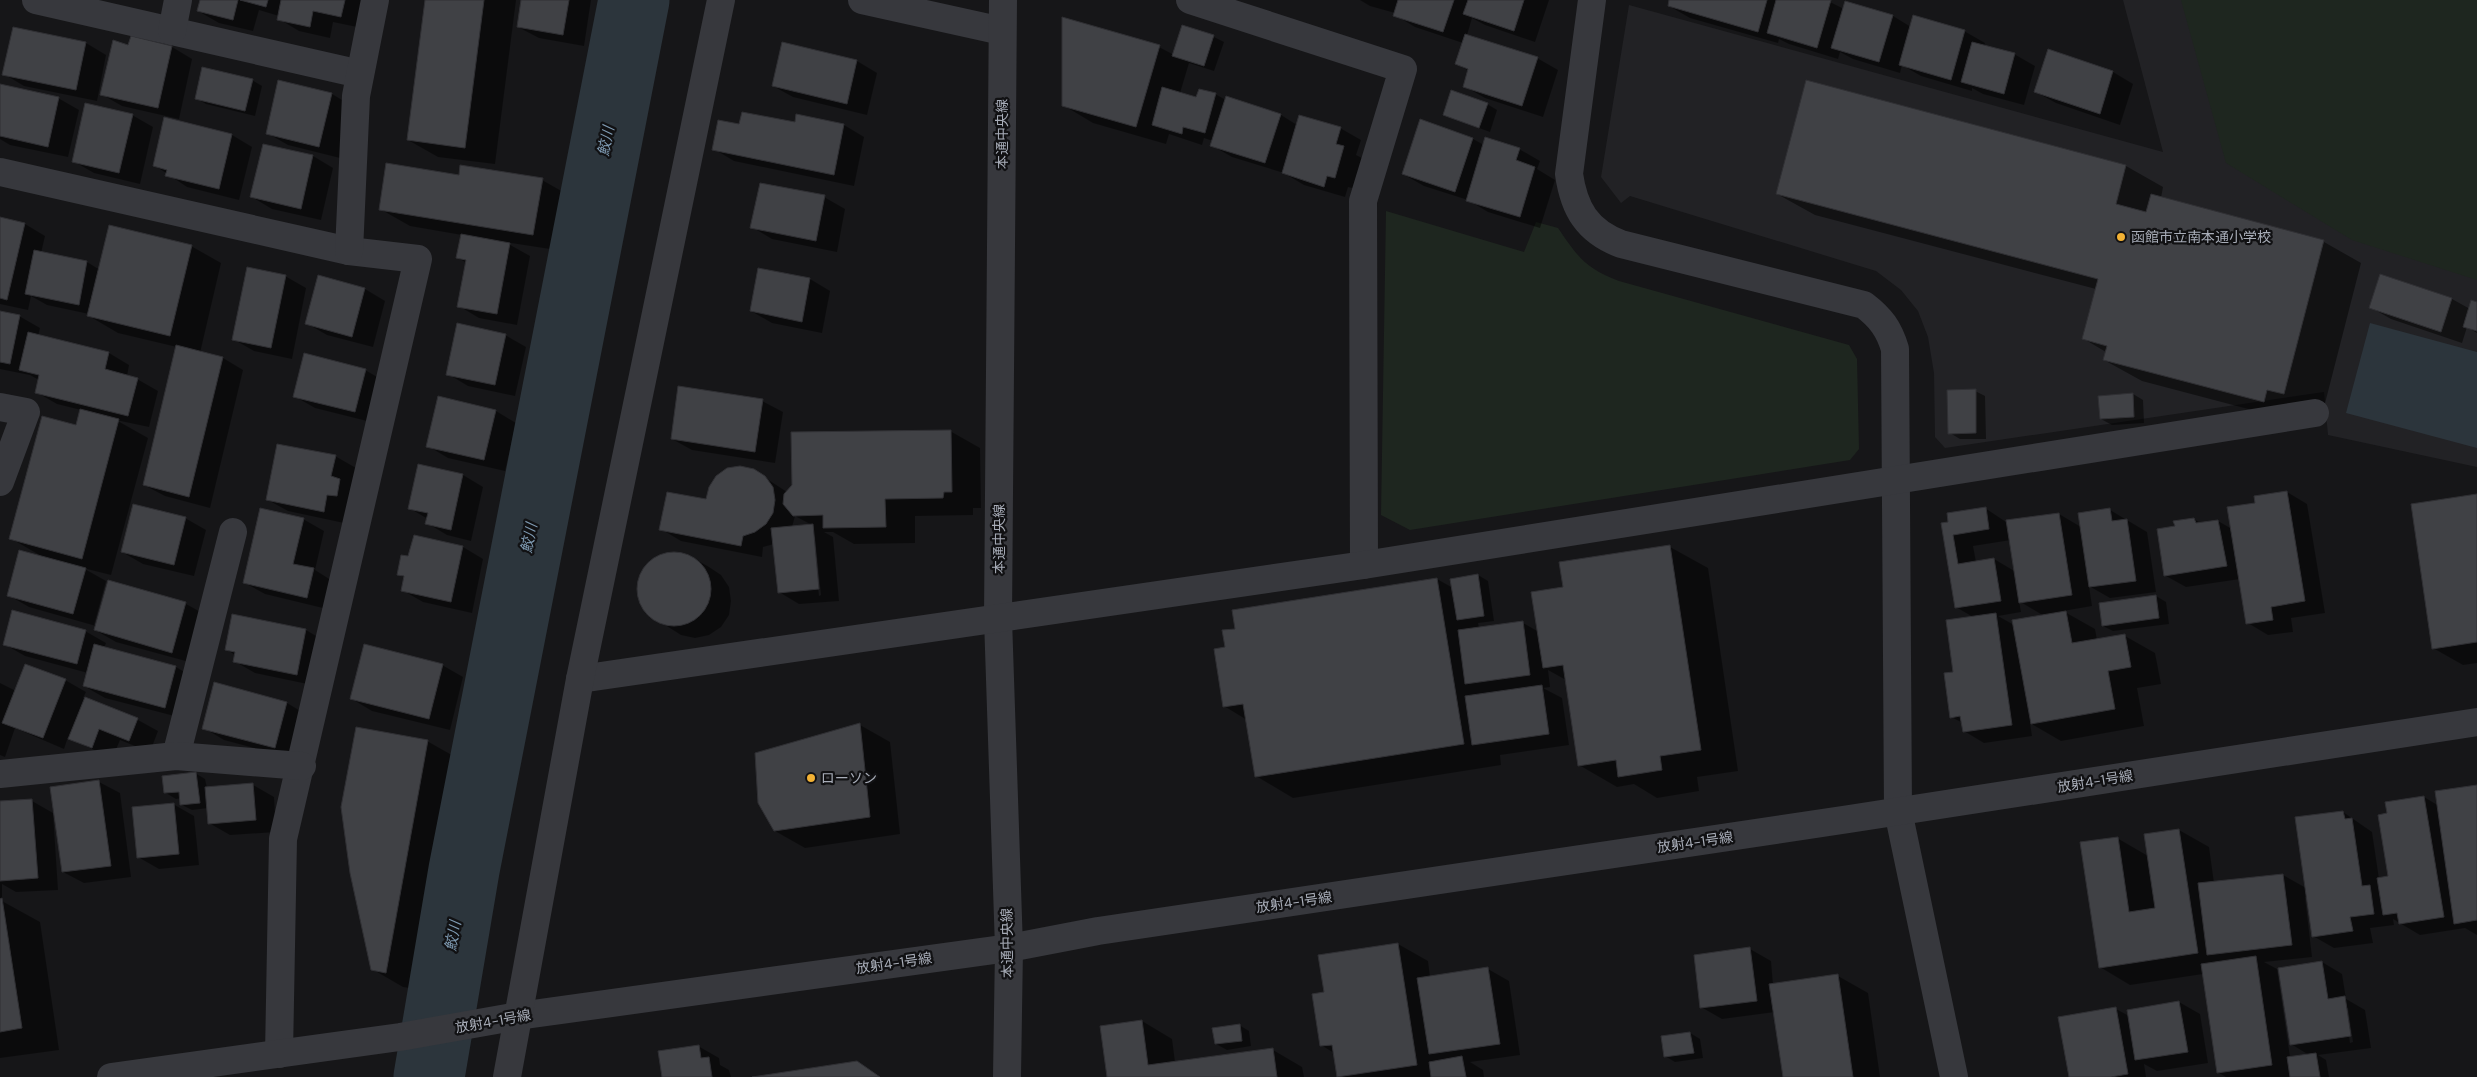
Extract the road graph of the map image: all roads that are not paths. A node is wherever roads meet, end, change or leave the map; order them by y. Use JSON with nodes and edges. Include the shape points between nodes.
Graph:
{"nodes":[{"id":1,"x":36,"y":0,"type":"edge"},
{"id":2,"x":178,"y":0,"type":"edge"},
{"id":3,"x":375,"y":0,"type":"edge"},
{"id":4,"x":721,"y":0,"type":"edge"},
{"id":5,"x":862,"y":0,"type":"edge"},
{"id":6,"x":1003,"y":0,"type":"edge"},
{"id":7,"x":1190,"y":0,"type":"edge"},
{"id":8,"x":1592,"y":0,"type":"edge"},
{"id":9,"x":172,"y":31,"type":"junction"},
{"id":10,"x":1002,"y":31,"type":"junction"},
{"id":11,"x":360,"y":74,"type":"junction"},
{"id":12,"x":0,"y":172,"type":"edge"},
{"id":13,"x":349,"y":251,"type":"junction"},
{"id":14,"x":0,"y":407,"type":"edge"},
{"id":15,"x":2315,"y":413,"type":"dead end"},
{"id":16,"x":1898,"y":481,"type":"junction"},
{"id":17,"x":0,"y":482,"type":"edge"},
{"id":18,"x":232,"y":532,"type":"dead end"},
{"id":19,"x":1364,"y":565,"type":"junction"},
{"id":20,"x":998,"y":619,"type":"junction"},
{"id":21,"x":580,"y":679,"type":"junction"},
{"id":22,"x":2477,"y":722,"type":"edge"},
{"id":23,"x":176,"y":756,"type":"junction"},
{"id":24,"x":302,"y":766,"type":"junction"},
{"id":25,"x":0,"y":774,"type":"edge"},
{"id":26,"x":1898,"y":811,"type":"junction"},
{"id":27,"x":1008,"y":948,"type":"junction"},
{"id":28,"x":518,"y":1016,"type":"junction"},
{"id":29,"x":279,"y":1054,"type":"junction"},
{"id":30,"x":111,"y":1077,"type":"edge"},
{"id":31,"x":507,"y":1077,"type":"edge"},
{"id":32,"x":1007,"y":1077,"type":"edge"},
{"id":33,"x":1954,"y":1077,"type":"edge"}],
"edges":[{"from":1,"to":9,"type":"street"},
{"from":2,"to":9,"type":"street"},
{"from":3,"to":11,"type":"street"},
{"from":4,"to":21,"type":"street"},
{"from":5,"to":10,"type":"street"},
{"from":6,"to":10,"type":"street","name":"本通中央線"},
{"from":7,"to":19,"type":"street","via":[[1403,69],[1363,201]]},
{"from":8,"to":16,"type":"street","via":[[1569,174],[1571,190],[1587,222],[1603,237],[1621,244],[1845,298],[1878,315],[1889,331],[1895,349]]},
{"from":9,"to":11,"type":"street"},
{"from":10,"to":20,"type":"street","name":"本通中央線"},
{"from":11,"to":13,"type":"street","via":[[356,96]]},
{"from":12,"to":13,"type":"street"},
{"from":13,"to":24,"type":"street","via":[[418,259]]},
{"from":14,"to":17,"type":"street","via":[[26,412]]},
{"from":15,"to":16,"type":"street"},
{"from":16,"to":19,"type":"street"},
{"from":16,"to":26,"type":"street"},
{"from":18,"to":23,"type":"street"},
{"from":19,"to":20,"type":"street"},
{"from":20,"to":21,"type":"street"},
{"from":20,"to":27,"type":"street","name":"本通中央線"},
{"from":21,"to":28,"type":"street"},
{"from":22,"to":26,"type":"street","name":"放射4-1号線"},
{"from":23,"to":24,"type":"street"},
{"from":23,"to":25,"type":"street"},
{"from":24,"to":29,"type":"street","via":[[283,839]]},
{"from":26,"to":27,"type":"street","name":"放射4-1号線","via":[[1098,931]]},
{"from":26,"to":33,"type":"street"},
{"from":27,"to":28,"type":"street","name":"放射4-1号線"},
{"from":27,"to":32,"type":"street","name":"本通中央線"},
{"from":28,"to":29,"type":"street","name":"放射4-1号線"},
{"from":28,"to":31,"type":"street"},
{"from":29,"to":30,"type":"street","name":"放射4-1号線"}]}
